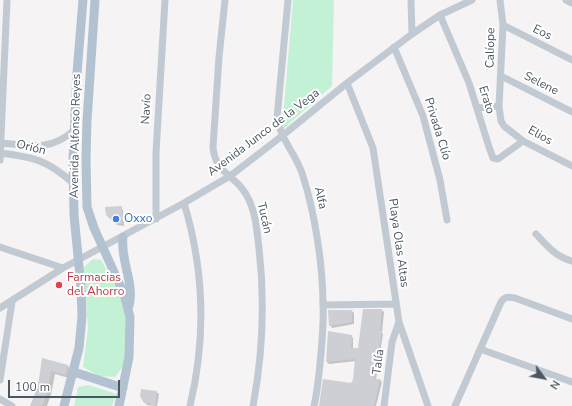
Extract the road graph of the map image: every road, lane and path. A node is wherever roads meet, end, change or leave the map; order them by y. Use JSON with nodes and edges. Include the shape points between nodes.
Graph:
{"nodes":[{"id":1,"x":7,"y":0,"type":"edge"},
{"id":2,"x":82,"y":0,"type":"edge"},
{"id":3,"x":95,"y":0,"type":"edge"},
{"id":4,"x":165,"y":0,"type":"edge"},
{"id":5,"x":224,"y":0,"type":"edge"},
{"id":6,"x":288,"y":0,"type":"edge"},
{"id":7,"x":411,"y":0,"type":"edge"},
{"id":8,"x":472,"y":0,"type":"edge"},
{"id":9,"x":500,"y":0,"type":"edge"},
{"id":10,"x":566,"y":0,"type":"edge"},
{"id":11,"x":572,"y":3,"type":"edge"},
{"id":12,"x":440,"y":16,"type":"junction"},
{"id":13,"x":502,"y":25,"type":"junction"},
{"id":14,"x":412,"y":34,"type":"junction"},
{"id":15,"x":394,"y":47,"type":"junction"},
{"id":16,"x":572,"y":60,"type":"edge"},
{"id":17,"x":501,"y":76,"type":"junction"},
{"id":18,"x":347,"y":83,"type":"junction"},
{"id":19,"x":499,"y":106,"type":"junction"},
{"id":20,"x":477,"y":108,"type":"junction"},
{"id":21,"x":572,"y":112,"type":"edge"},
{"id":22,"x":501,"y":121,"type":"joint"},
{"id":23,"x":73,"y":131,"type":"junction"},
{"id":24,"x":282,"y":136,"type":"junction"},
{"id":25,"x":523,"y":141,"type":"junction"},
{"id":26,"x":0,"y":143,"type":"edge"},
{"id":27,"x":0,"y":153,"type":"edge"},
{"id":28,"x":0,"y":160,"type":"edge"},
{"id":29,"x":572,"y":166,"type":"edge"},
{"id":30,"x":230,"y":176,"type":"junction"},
{"id":31,"x":73,"y":183,"type":"junction"},
{"id":32,"x":184,"y":203,"type":"junction"},
{"id":33,"x":156,"y":219,"type":"junction"},
{"id":34,"x":447,"y":220,"type":"dead end"},
{"id":35,"x":536,"y":234,"type":"dead end"},
{"id":36,"x":122,"y":237,"type":"junction"},
{"id":37,"x":0,"y":247,"type":"edge"},
{"id":38,"x":103,"y":248,"type":"junction"},
{"id":39,"x":78,"y":261,"type":"junction"},
{"id":40,"x":572,"y":261,"type":"edge"},
{"id":41,"x":63,"y":268,"type":"junction"},
{"id":42,"x":12,"y":302,"type":"junction"},
{"id":43,"x":396,"y":304,"type":"junction"},
{"id":44,"x":324,"y":305,"type":"junction"},
{"id":45,"x":128,"y":307,"type":"junction"},
{"id":46,"x":0,"y":308,"type":"edge"},
{"id":47,"x":572,"y":318,"type":"edge"},
{"id":48,"x":399,"y":322,"type":"junction"},
{"id":49,"x":480,"y":349,"type":"junction"},
{"id":50,"x":74,"y":372,"type":"junction"},
{"id":51,"x":0,"y":380,"type":"edge"},
{"id":52,"x":572,"y":382,"type":"edge"},
{"id":53,"x":123,"y":388,"type":"junction"},
{"id":54,"x":0,"y":399,"type":"edge"},
{"id":55,"x":457,"y":405,"type":"edge"},
{"id":56,"x":12,"y":406,"type":"edge"},
{"id":57,"x":64,"y":406,"type":"edge"},
{"id":58,"x":120,"y":406,"type":"edge"},
{"id":59,"x":190,"y":406,"type":"edge"},
{"id":60,"x":253,"y":406,"type":"edge"},
{"id":61,"x":314,"y":406,"type":"edge"},
{"id":62,"x":384,"y":406,"type":"edge"},
{"id":63,"x":428,"y":406,"type":"edge"}],
"edges":[{"from":1,"to":26,"type":"street"},
{"from":2,"to":23,"type":"main road","name":"Avenida Alfonso Reyes"},
{"from":3,"to":38,"type":"main road","name":"Avenida Alfonso Reyes","via":[[87,106],[86,186],[90,219]]},
{"from":4,"to":33,"type":"street","name":"Navío","via":[[156,146]]},
{"from":5,"to":30,"type":"street","name":"Tucán","via":[[213,147],[218,164]]},
{"from":6,"to":24,"type":"street","name":"Alfa","via":[[277,118]]},
{"from":7,"to":14,"type":"street"},
{"from":8,"to":12,"type":"street","name":"Avenida Junco de la Vega"},
{"from":9,"to":13,"type":"street","name":"Calíope"},
{"from":10,"to":11,"type":"street"},
{"from":12,"to":14,"type":"street","name":"Avenida Junco de la Vega"},
{"from":12,"to":20,"type":"street","name":"Erato"},
{"from":13,"to":16,"type":"street","name":"Eos"},
{"from":13,"to":17,"type":"street","name":"Calíope"},
{"from":14,"to":15,"type":"street","name":"Avenida Junco de la Vega"},
{"from":15,"to":18,"type":"street","name":"Avenida Junco de la Vega"},
{"from":15,"to":34,"type":"street","name":"Privada Clío","via":[[423,116],[440,180]]},
{"from":17,"to":19,"type":"street","name":"Calíope"},
{"from":17,"to":21,"type":"street","name":"Selene"},
{"from":18,"to":24,"type":"street","name":"Avenida Junco de la Vega"},
{"from":18,"to":43,"type":"street","name":"Playa Olas Altas","via":[[373,148]]},
{"from":19,"to":20,"type":"street"},
{"from":19,"to":22,"type":"street","name":"Calíope"},
{"from":20,"to":25,"type":"street","name":"Erato","via":[[494,159],[498,159]]},
{"from":22,"to":25,"type":"street","name":"Elios"},
{"from":23,"to":26,"type":"street","name":"Orión","via":[[66,138],[51,145]]},
{"from":23,"to":31,"type":"main road","name":"Avenida Alfonso Reyes"},
{"from":24,"to":30,"type":"street","name":"Avenida Junco de la Vega"},
{"from":24,"to":44,"type":"street","name":"Alfa","via":[[296,159],[309,196],[317,239]]},
{"from":25,"to":29,"type":"street","name":"Elios"},
{"from":26,"to":27,"type":"street"},
{"from":27,"to":28,"type":"street"},
{"from":27,"to":31,"type":"street","name":"Orión","via":[[40,160],[59,170]]},
{"from":30,"to":32,"type":"street","name":"Avenida Junco de la Vega"},
{"from":30,"to":60,"type":"street","name":"Tucán","via":[[241,186],[250,202],[261,264],[262,336]]},
{"from":31,"to":39,"type":"main road","name":"Avenida Alfonso Reyes"},
{"from":32,"to":33,"type":"street","name":"Avenida Junco de la Vega"},
{"from":32,"to":59,"type":"street","via":[[194,242],[201,300],[198,358]]},
{"from":33,"to":36,"type":"street","name":"Avenida Junco de la Vega"},
{"from":35,"to":40,"type":"street","via":[[556,255]]},
{"from":36,"to":38,"type":"street","name":"Avenida Junco de la Vega"},
{"from":36,"to":45,"type":"main road","via":[[122,251],[131,293]]},
{"from":37,"to":41,"type":"street"},
{"from":38,"to":39,"type":"street","name":"Avenida Junco de la Vega"},
{"from":38,"to":45,"type":"main road","name":"Avenida Alfonso Reyes"},
{"from":39,"to":41,"type":"street","name":"Avenida Junco de la Vega"},
{"from":39,"to":50,"type":"main road","name":"Avenida Alfonso Reyes","via":[[82,316]]},
{"from":41,"to":42,"type":"street","name":"Avenida Junco de la Vega"},
{"from":42,"to":46,"type":"street","name":"Avenida Junco de la Vega"},
{"from":42,"to":51,"type":"street"},
{"from":43,"to":44,"type":"street"},
{"from":43,"to":48,"type":"street","name":"Playa Olas Altas"},
{"from":44,"to":61,"type":"street","name":"Alfa","via":[[319,376]]},
{"from":45,"to":53,"type":"main road","name":"Avenida Alfonso Reyes","via":[[130,341]]},
{"from":47,"to":49,"type":"street","via":[[506,297],[501,302]]},
{"from":48,"to":62,"type":"street","name":"Talía","via":[[392,342]]},
{"from":48,"to":63,"type":"street","name":"Playa Olas Altas"},
{"from":49,"to":52,"type":"street"},
{"from":49,"to":55,"type":"street"},
{"from":50,"to":53,"type":"main road"},
{"from":50,"to":57,"type":"main road","name":"Avenida Alfonso Reyes"},
{"from":53,"to":58,"type":"main road","name":"Avenida Alfonso Reyes"},
{"from":54,"to":56,"type":"street"}]}
